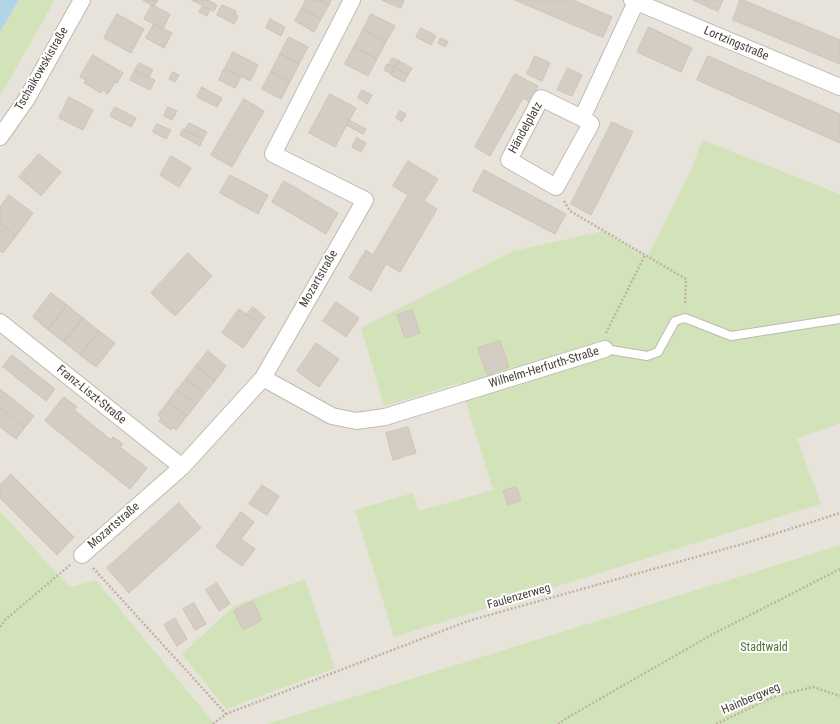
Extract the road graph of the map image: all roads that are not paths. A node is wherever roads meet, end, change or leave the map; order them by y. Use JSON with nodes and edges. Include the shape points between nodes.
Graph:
{"nodes":[{"id":1,"x":82,"y":0,"type":"edge"},
{"id":2,"x":352,"y":0,"type":"edge"},
{"id":3,"x":634,"y":1,"type":"edge"},
{"id":4,"x":840,"y":87,"type":"edge"},
{"id":5,"x":582,"y":118,"type":"junction"},
{"id":6,"x":0,"y":138,"type":"edge"},
{"id":7,"x":840,"y":320,"type":"edge"},
{"id":8,"x":0,"y":322,"type":"edge"},
{"id":9,"x":605,"y":349,"type":"joint"},
{"id":10,"x":263,"y":378,"type":"junction"},
{"id":11,"x":182,"y":467,"type":"junction"},
{"id":12,"x":82,"y":555,"type":"road end"}],
"edges":[{"from":1,"to":6,"type":"street","name":"Tschaikowskistraße","via":[[26,100]]},
{"from":2,"to":10,"type":"street","name":"Mozartstraße","via":[[273,154],[365,200]]},
{"from":3,"to":4,"type":"street","name":"Lortzingstraße"},
{"from":3,"to":5,"type":"street"},
{"from":5,"to":5,"type":"street","name":"Händelplatz","via":[[591,124],[556,187],[509,160],[541,98]]},
{"from":7,"to":9,"type":"lane","name":"Wilhelm-Herfurth-Straße","via":[[731,336],[684,318],[675,321],[658,352],[647,356]]},
{"from":8,"to":11,"type":"street","name":"Franz-Liszt-Straße"},
{"from":9,"to":10,"type":"street","name":"Wilhelm-Herfurth-Straße","via":[[385,417],[356,421],[332,416]]},
{"from":10,"to":11,"type":"street","name":"Mozartstraße"},
{"from":11,"to":12,"type":"street","name":"Mozartstraße"}]}
